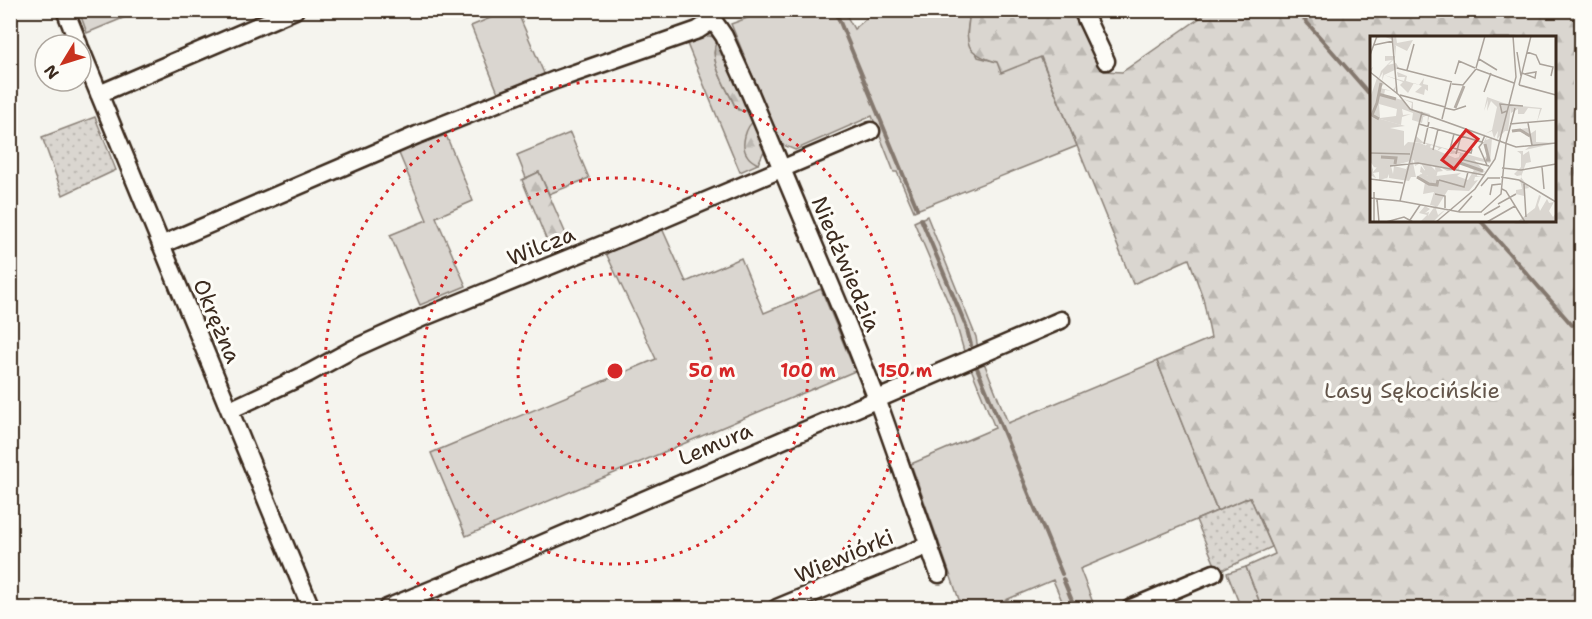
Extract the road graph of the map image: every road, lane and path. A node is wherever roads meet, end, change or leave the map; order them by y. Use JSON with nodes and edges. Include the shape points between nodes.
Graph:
{"nodes":[{"id":1,"x":65,"y":10,"type":"edge"},
{"id":2,"x":295,"y":10,"type":"edge"},
{"id":3,"x":1082,"y":10,"type":"edge"},
{"id":4,"x":713,"y":15,"type":"edge"},
{"id":5,"x":74,"y":33,"type":"edge"},
{"id":6,"x":1106,"y":61,"type":"dead end"},
{"id":7,"x":93,"y":79,"type":"edge"},
{"id":8,"x":99,"y":94,"type":"junction"},
{"id":9,"x":872,"y":131,"type":"dead end"},
{"id":10,"x":782,"y":169,"type":"junction"},
{"id":11,"x":161,"y":245,"type":"junction"},
{"id":12,"x":1061,"y":320,"type":"dead end"},
{"id":13,"x":877,"y":399,"type":"junction"},
{"id":14,"x":230,"y":410,"type":"junction"},
{"id":15,"x":929,"y":545,"type":"junction"},
{"id":16,"x":1214,"y":573,"type":"dead end"},
{"id":17,"x":939,"y":574,"type":"dead end"},
{"id":18,"x":311,"y":609,"type":"edge"},
{"id":19,"x":387,"y":609,"type":"edge"},
{"id":20,"x":777,"y":609,"type":"edge"},
{"id":21,"x":1131,"y":609,"type":"edge"}],
"edges":[{"from":1,"to":5,"type":"street"},
{"from":2,"to":8,"type":"street"},
{"from":3,"to":6,"type":"street"},
{"from":4,"to":10,"type":"street","name":"Niedźwiedzia"},
{"from":4,"to":11,"type":"street","via":[[698,30],[555,80]]},
{"from":7,"to":8,"type":"street","name":"Okrężna"},
{"from":8,"to":11,"type":"street","name":"Okrężna"},
{"from":9,"to":10,"type":"street","name":"Wilcza"},
{"from":10,"to":13,"type":"street","name":"Niedźwiedzia"},
{"from":10,"to":14,"type":"street","name":"Wilcza","via":[[383,335]]},
{"from":11,"to":14,"type":"street","name":"Okrężna"},
{"from":12,"to":13,"type":"street","name":"Lemura"},
{"from":13,"to":15,"type":"street","name":"Niedźwiedzia"},
{"from":13,"to":19,"type":"street","name":"Lemura"},
{"from":14,"to":18,"type":"street","name":"Okrężna"},
{"from":15,"to":17,"type":"street","name":"Niedźwiedzia"},
{"from":15,"to":20,"type":"street","name":"Wiewiórki"},
{"from":16,"to":21,"type":"street"}]}
